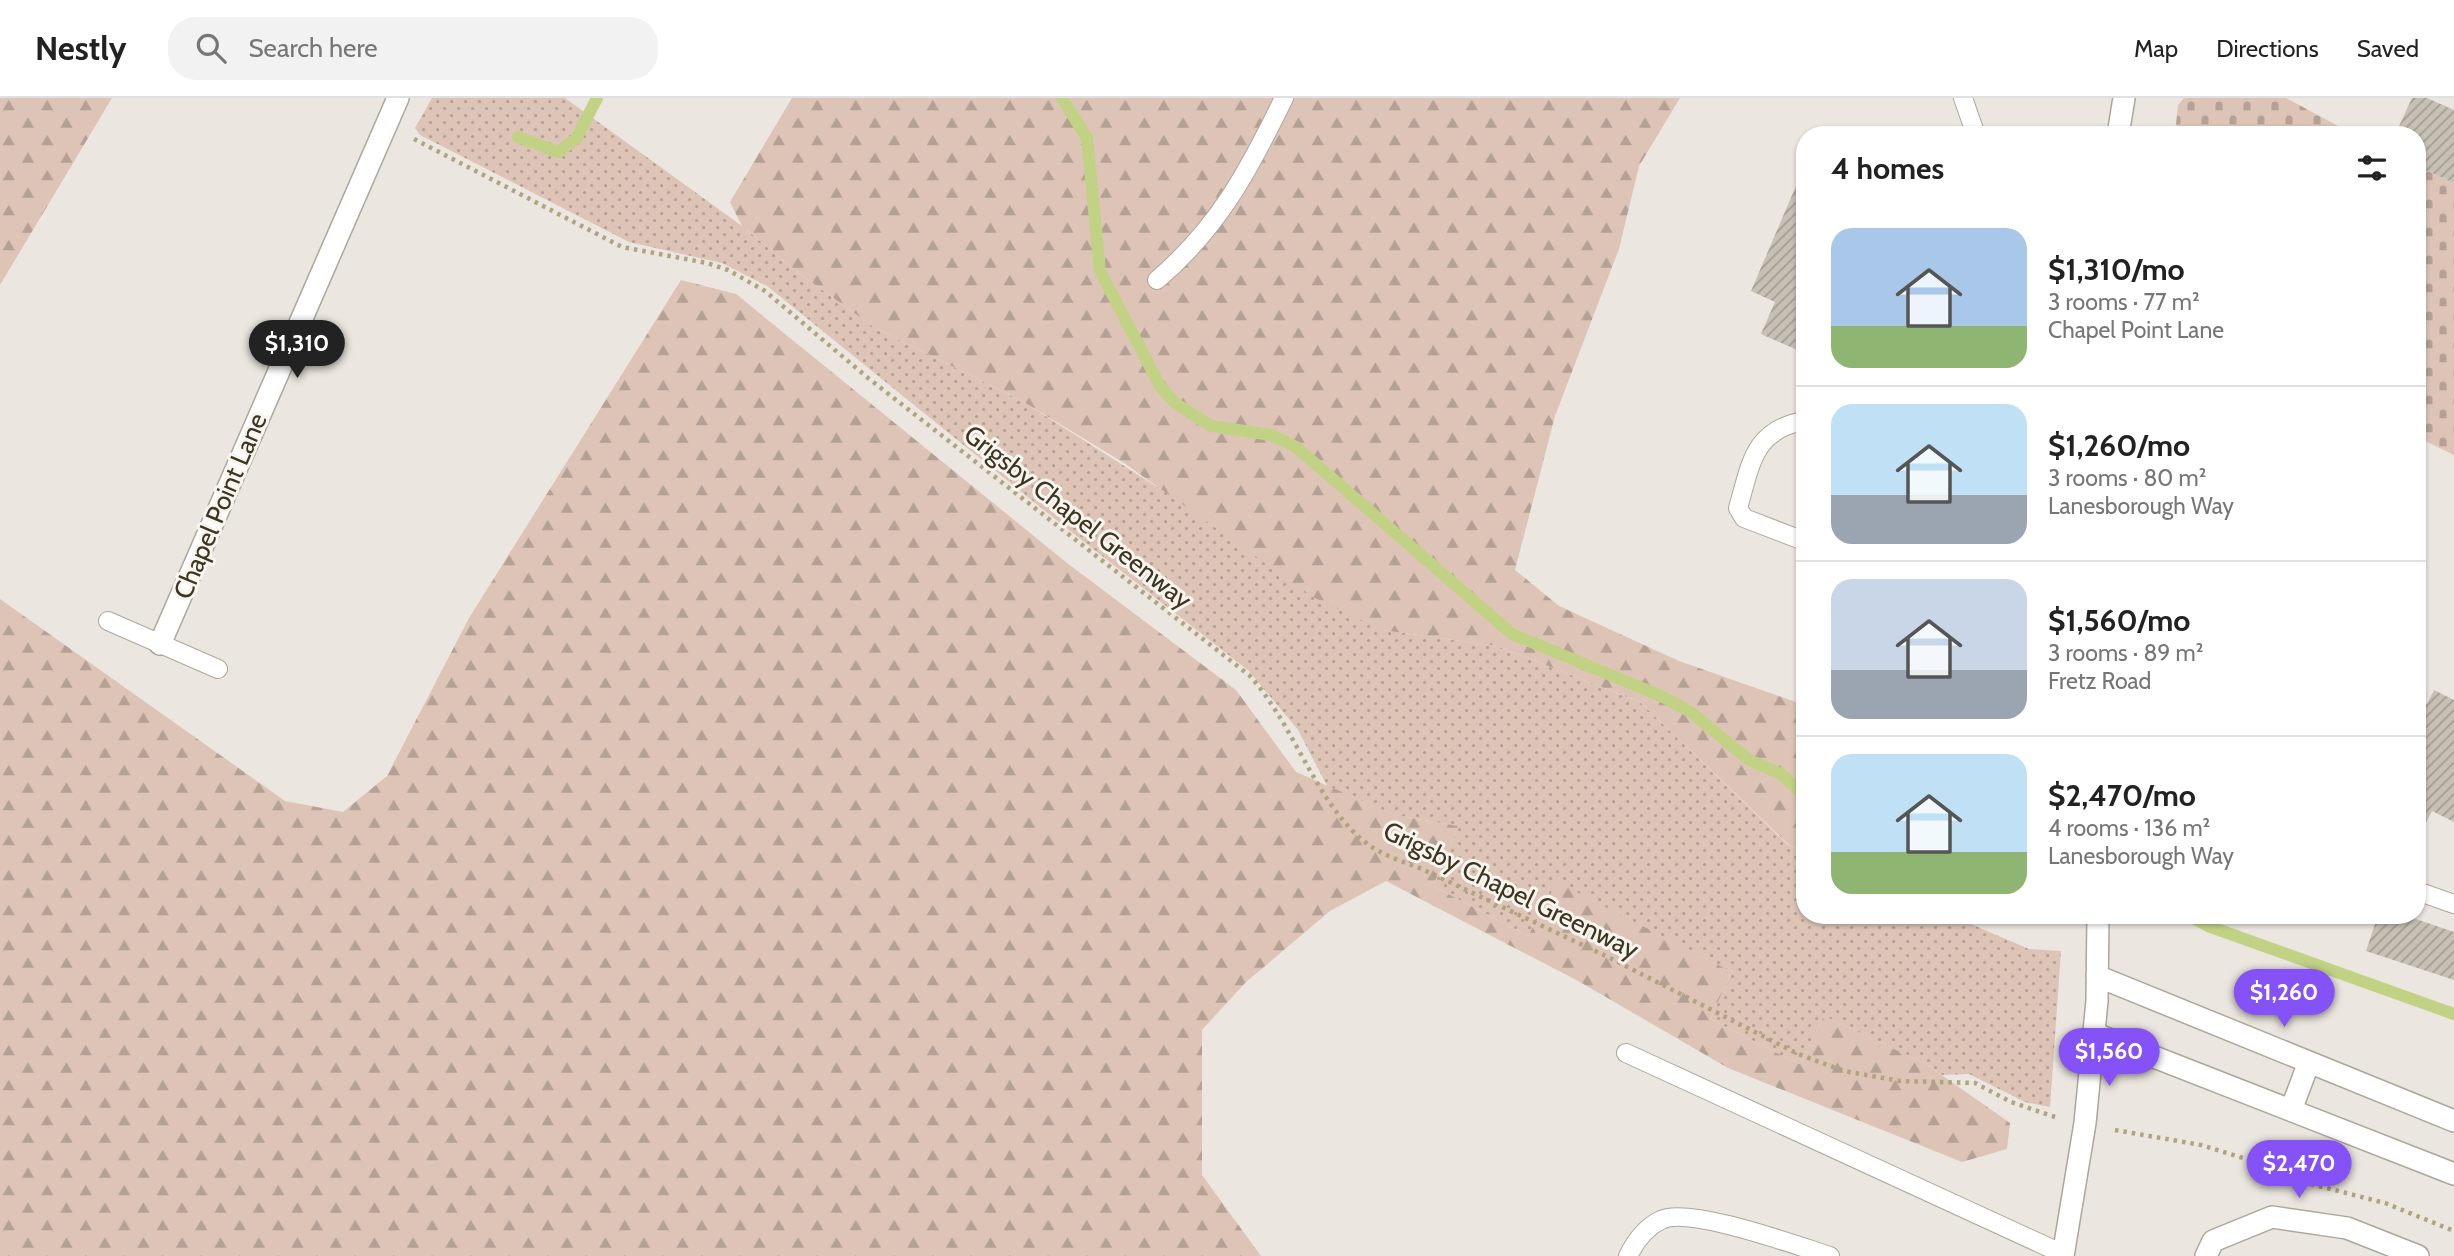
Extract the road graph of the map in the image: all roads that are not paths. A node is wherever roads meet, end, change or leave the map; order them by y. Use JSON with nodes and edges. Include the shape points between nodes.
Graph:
{"nodes":[{"id":1,"x":398,"y":98,"type":"edge"},
{"id":2,"x":1284,"y":98,"type":"edge"},
{"id":3,"x":1962,"y":98,"type":"edge"},
{"id":4,"x":2123,"y":98,"type":"edge"},
{"id":5,"x":1973,"y":126,"type":"edge"},
{"id":6,"x":2119,"y":126,"type":"edge"},
{"id":7,"x":1157,"y":280,"type":"dead end"},
{"id":8,"x":1796,"y":423,"type":"edge"},
{"id":9,"x":1796,"y":538,"type":"edge"},
{"id":10,"x":108,"y":621,"type":"dead end"},
{"id":11,"x":160,"y":644,"type":"junction"},
{"id":12,"x":218,"y":669,"type":"dead end"},
{"id":13,"x":2426,"y":894,"type":"edge"},
{"id":14,"x":2454,"y":904,"type":"edge"},
{"id":15,"x":2098,"y":924,"type":"edge"},
{"id":16,"x":2097,"y":976,"type":"junction"},
{"id":17,"x":2093,"y":1033,"type":"junction"},
{"id":18,"x":1626,"y":1053,"type":"dead end"},
{"id":19,"x":2309,"y":1062,"type":"junction"},
{"id":20,"x":2291,"y":1110,"type":"junction"},
{"id":21,"x":2454,"y":1121,"type":"edge"},
{"id":22,"x":2454,"y":1174,"type":"edge"},
{"id":23,"x":2063,"y":1255,"type":"edge"},
{"id":24,"x":1628,"y":1256,"type":"edge"},
{"id":25,"x":1830,"y":1256,"type":"edge"},
{"id":26,"x":2206,"y":1256,"type":"edge"},
{"id":27,"x":2418,"y":1256,"type":"edge"}],
"edges":[{"from":1,"to":11,"type":"street","name":"Chapel Point Lane"},
{"from":2,"to":7,"type":"lane","via":[[1250,169],[1223,211],[1184,257]]},
{"from":3,"to":5,"type":"lane"},
{"from":4,"to":6,"type":"street"},
{"from":8,"to":9,"type":"lane","via":[[1765,437],[1752,460],[1738,508],[1744,518]]},
{"from":10,"to":11,"type":"lane"},
{"from":11,"to":12,"type":"lane"},
{"from":13,"to":14,"type":"lane"},
{"from":15,"to":16,"type":"street"},
{"from":16,"to":17,"type":"street"},
{"from":16,"to":19,"type":"street"},
{"from":17,"to":20,"type":"street"},
{"from":17,"to":23,"type":"street","via":[[2085,1123]]},
{"from":18,"to":23,"type":"lane"},
{"from":19,"to":20,"type":"street"},
{"from":19,"to":21,"type":"street"},
{"from":20,"to":22,"type":"street"},
{"from":24,"to":25,"type":"lane","via":[[1636,1241],[1661,1220],[1678,1216]]},
{"from":26,"to":27,"type":"street","via":[[2213,1241],[2272,1217],[2347,1228]]}]}
